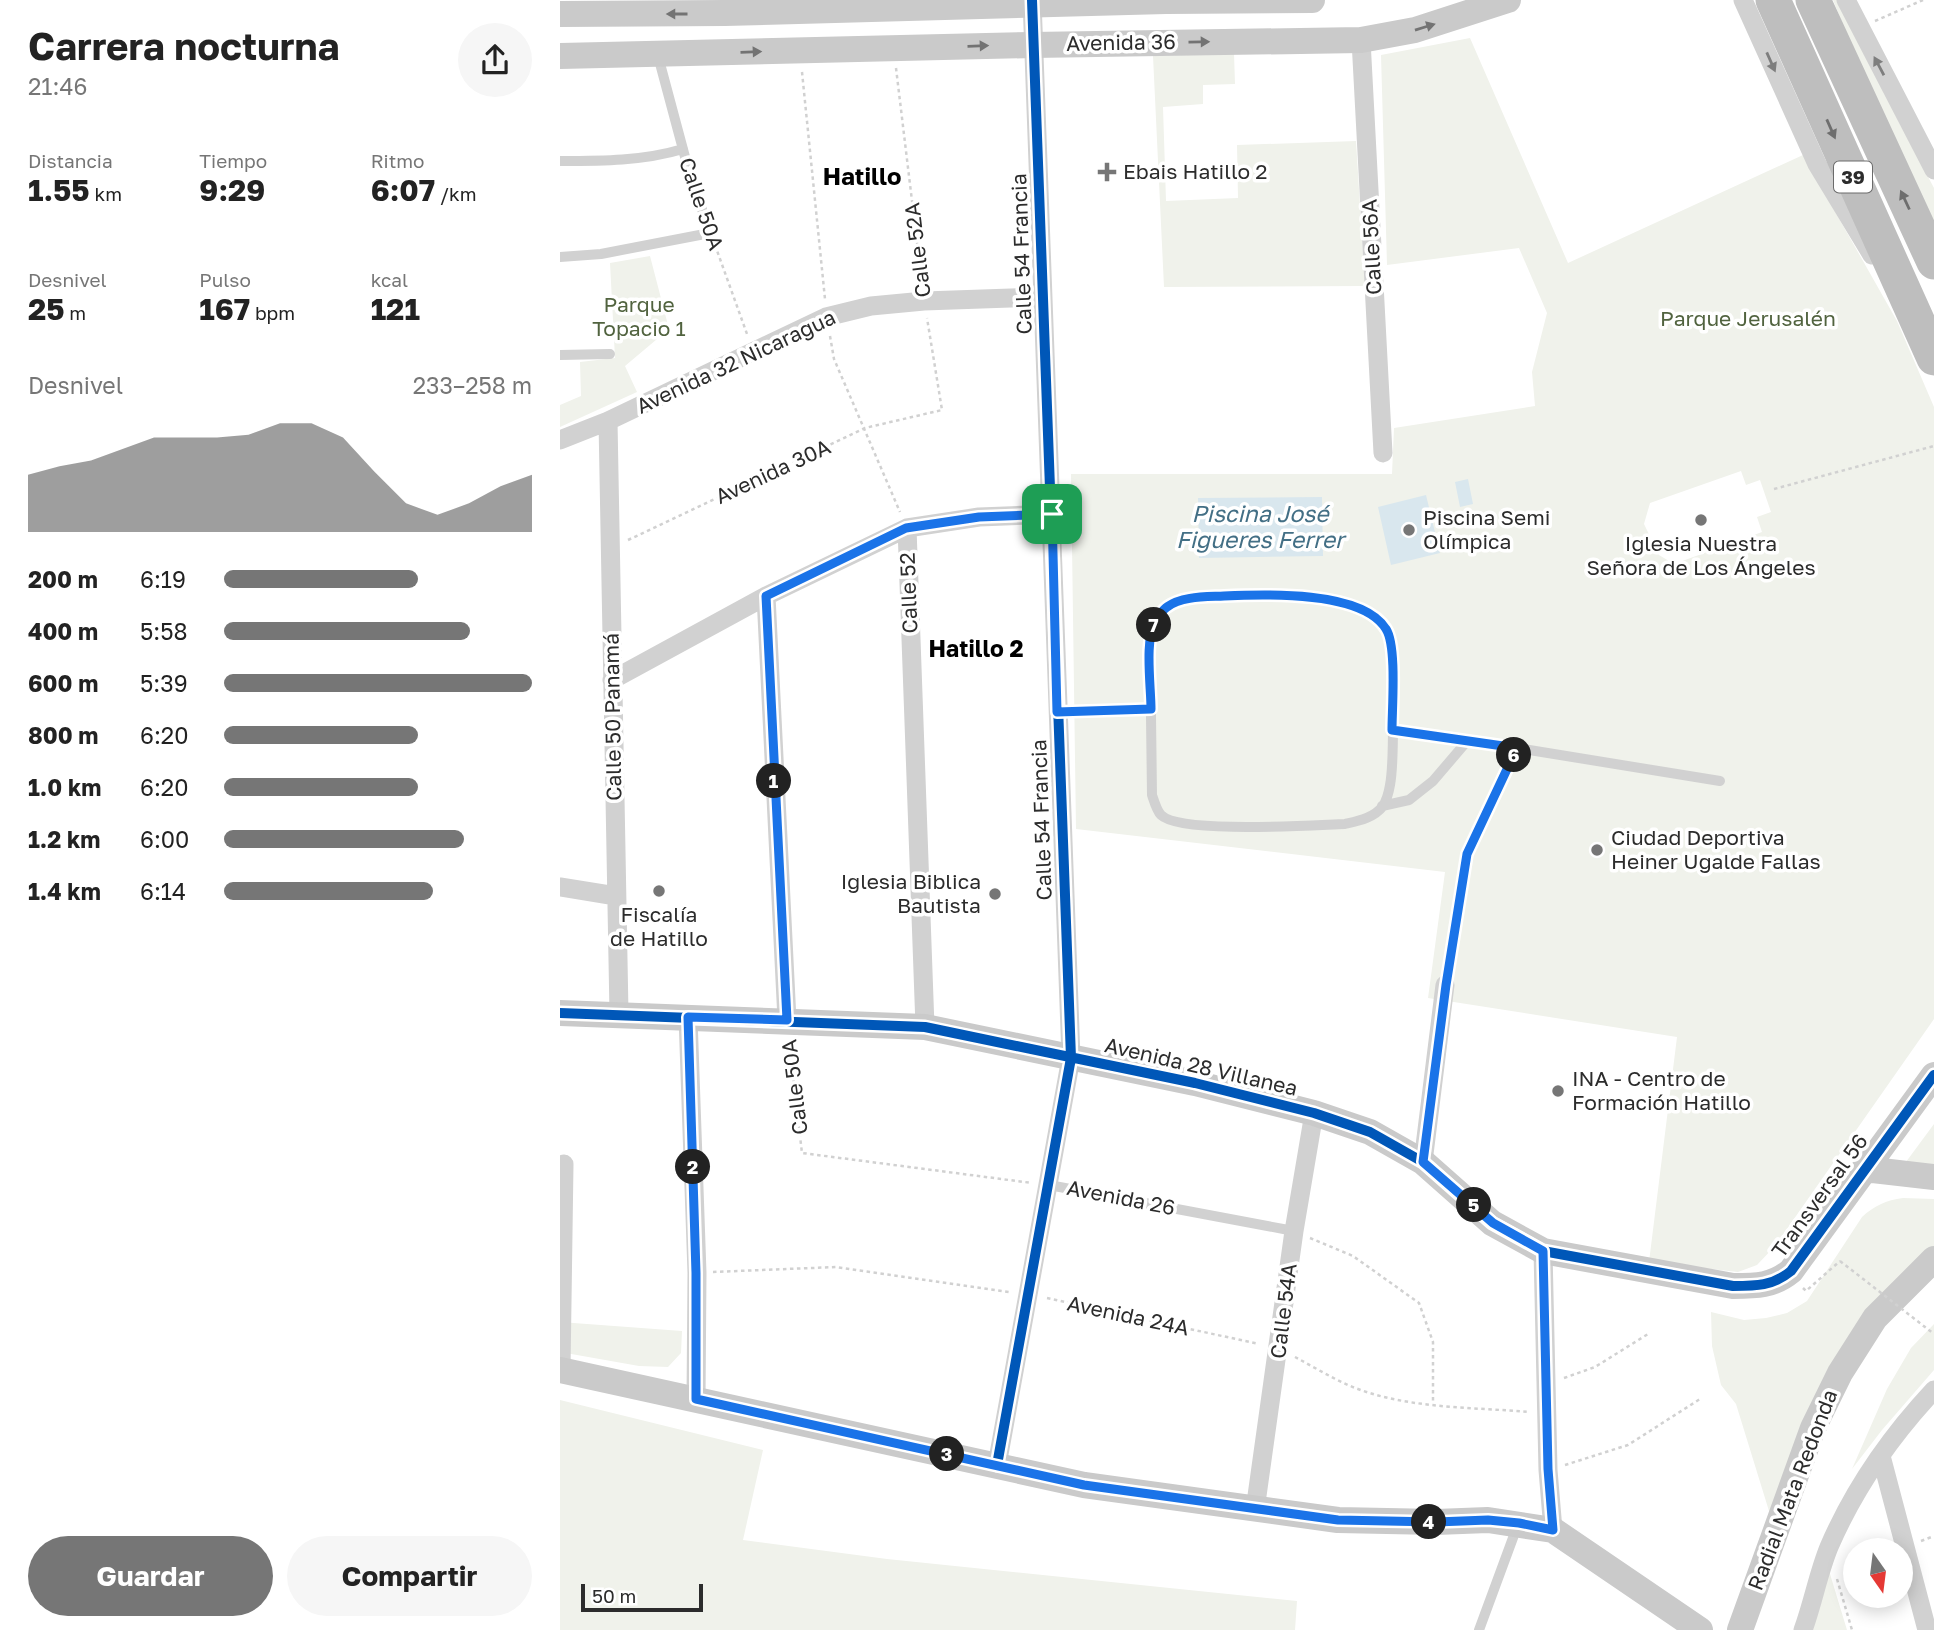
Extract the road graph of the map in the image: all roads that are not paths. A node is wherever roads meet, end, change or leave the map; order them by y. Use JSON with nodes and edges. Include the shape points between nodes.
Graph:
{"nodes":[{"id":1,"x":1312,"y":0,"type":"edge"},
{"id":2,"x":1508,"y":0,"type":"edge"},
{"id":3,"x":1743,"y":0,"type":"edge"},
{"id":4,"x":1773,"y":0,"type":"edge"},
{"id":5,"x":1813,"y":0,"type":"edge"},
{"id":6,"x":1846,"y":0,"type":"edge"},
{"id":7,"x":1166,"y":1,"type":"edge"},
{"id":8,"x":1284,"y":1,"type":"edge"},
{"id":9,"x":1032,"y":2,"type":"edge"},
{"id":10,"x":1480,"y":5,"type":"edge"},
{"id":11,"x":725,"y":7,"type":"edge"},
{"id":12,"x":560,"y":14,"type":"edge"},
{"id":13,"x":1361,"y":40,"type":"junction"},
{"id":14,"x":1032,"y":45,"type":"junction"},
{"id":15,"x":657,"y":55,"type":"junction"},
{"id":16,"x":560,"y":56,"type":"edge"},
{"id":17,"x":683,"y":149,"type":"junction"},
{"id":18,"x":560,"y":161,"type":"edge"},
{"id":19,"x":1934,"y":170,"type":"edge"},
{"id":20,"x":560,"y":257,"type":"edge"},
{"id":21,"x":1934,"y":262,"type":"edge"},
{"id":22,"x":1043,"y":297,"type":"junction"},
{"id":23,"x":610,"y":354,"type":"dead end"},
{"id":24,"x":560,"y":355,"type":"edge"},
{"id":25,"x":1933,"y":356,"type":"edge"},
{"id":26,"x":608,"y":421,"type":"junction"},
{"id":27,"x":560,"y":440,"type":"edge"},
{"id":28,"x":1383,"y":453,"type":"dead end"},
{"id":29,"x":1052,"y":514,"type":"junction"},
{"id":30,"x":906,"y":528,"type":"junction"},
{"id":31,"x":766,"y":596,"type":"junction"},
{"id":32,"x":612,"y":680,"type":"junction"},
{"id":33,"x":1392,"y":730,"type":"junction"},
{"id":34,"x":1468,"y":740,"type":"junction"},
{"id":35,"x":1517,"y":748,"type":"junction"},
{"id":36,"x":1720,"y":780,"type":"dead end"},
{"id":37,"x":1382,"y":806,"type":"junction"},
{"id":38,"x":560,"y":887,"type":"edge"},
{"id":39,"x":616,"y":896,"type":"junction"},
{"id":40,"x":1446,"y":985,"type":"joint"},
{"id":41,"x":560,"y":1013,"type":"edge"},
{"id":42,"x":619,"y":1013,"type":"junction"},
{"id":43,"x":688,"y":1017,"type":"junction"},
{"id":44,"x":787,"y":1020,"type":"junction"},
{"id":45,"x":925,"y":1027,"type":"junction"},
{"id":46,"x":1071,"y":1058,"type":"junction"},
{"id":47,"x":1934,"y":1076,"type":"edge"},
{"id":48,"x":1314,"y":1113,"type":"junction"},
{"id":49,"x":1423,"y":1162,"type":"junction"},
{"id":50,"x":564,"y":1164,"type":"dead end"},
{"id":51,"x":1864,"y":1169,"type":"junction"},
{"id":52,"x":1934,"y":1177,"type":"edge"},
{"id":53,"x":1049,"y":1185,"type":"junction"},
{"id":54,"x":1294,"y":1231,"type":"junction"},
{"id":55,"x":1934,"y":1259,"type":"edge"},
{"id":56,"x":1551,"y":1261,"type":"junction"},
{"id":57,"x":561,"y":1370,"type":"edge"},
{"id":58,"x":1934,"y":1390,"type":"edge"},
{"id":59,"x":696,"y":1399,"type":"junction"},
{"id":60,"x":1881,"y":1456,"type":"junction"},
{"id":61,"x":997,"y":1465,"type":"junction"},
{"id":62,"x":1255,"y":1510,"type":"junction"},
{"id":63,"x":1519,"y":1523,"type":"junction"},
{"id":64,"x":1553,"y":1530,"type":"junction"},
{"id":65,"x":1697,"y":1628,"type":"edge"},
{"id":66,"x":1479,"y":1630,"type":"edge"},
{"id":67,"x":1740,"y":1630,"type":"edge"},
{"id":68,"x":1803,"y":1630,"type":"edge"},
{"id":69,"x":1927,"y":1630,"type":"edge"}],
"edges":[{"from":1,"to":8,"type":"street","name":"Avenida 36"},
{"from":2,"to":10,"type":"street","name":"Avenida 36"},
{"from":3,"to":25,"type":"street","one_way":true,"via":[[1817,164]]},
{"from":4,"to":25,"type":"highway","number":"39","one_way":true},
{"from":21,"to":5,"type":"highway","number":"39","one_way":true},
{"from":19,"to":6,"type":"street","one_way":true},
{"from":7,"to":8,"type":"street","name":"Avenida 36"},
{"from":7,"to":9,"type":"street","name":"Avenida 36"},
{"from":9,"to":11,"type":"street","name":"Avenida 36"},
{"from":9,"to":14,"type":"street","name":"Calle 54 Francia"},
{"from":13,"to":10,"type":"street","name":"Avenida 36","one_way":true,"via":[[1415,30]]},
{"from":11,"to":12,"type":"street","name":"Avenida 36","one_way":true},
{"from":14,"to":13,"type":"street","name":"Avenida 36","one_way":true},
{"from":13,"to":28,"type":"street","name":"Calle 56A"},
{"from":15,"to":14,"type":"street","name":"Avenida 36","one_way":true},
{"from":14,"to":22,"type":"street","name":"Calle 54 Francia"},
{"from":15,"to":16,"type":"street","name":"Avenida 36"},
{"from":15,"to":17,"type":"lane","name":"Calle 50A"},
{"from":17,"to":18,"type":"lane","via":[[622,161]]},
{"from":17,"to":20,"type":"lane","name":"Calle 50A","via":[[710,233],[601,254]]},
{"from":22,"to":26,"type":"street","name":"Avenida 32 Nicaragua","via":[[871,306],[826,317]]},
{"from":22,"to":29,"type":"street","name":"Calle 54 Francia"},
{"from":23,"to":24,"type":"lane"},
{"from":26,"to":27,"type":"street","name":"Avenida 32 Nicaragua"},
{"from":26,"to":32,"type":"street","name":"Calle 50 Panamá"},
{"from":29,"to":30,"type":"street","via":[[979,517]]},
{"from":29,"to":46,"type":"street","name":"Calle 54 Francia"},
{"from":30,"to":31,"type":"street"},
{"from":30,"to":45,"type":"street","name":"Calle 52"},
{"from":31,"to":32,"type":"street"},
{"from":31,"to":44,"type":"street"},
{"from":32,"to":39,"type":"street","name":"Calle 50 Panamá"},
{"from":33,"to":34,"type":"lane"},
{"from":33,"to":37,"type":"lane","via":[[1390,786]]},
{"from":33,"to":37,"type":"lane","via":[[1392,651],[1386,629],[1368,612],[1293,594],[1193,598],[1167,607],[1156,620],[1150,638],[1152,795],[1161,815],[1204,826],[1345,824],[1367,819]]},
{"from":34,"to":35,"type":"lane"},
{"from":34,"to":37,"type":"lane","via":[[1433,781],[1409,800]]},
{"from":35,"to":36,"type":"lane"},
{"from":35,"to":40,"type":"lane","via":[[1467,854]]},
{"from":38,"to":39,"type":"street"},
{"from":39,"to":42,"type":"street","name":"Calle 50 Panamá"},
{"from":40,"to":49,"type":"street"},
{"from":41,"to":42,"type":"street","name":"Avenida 28 Villanea"},
{"from":42,"to":43,"type":"street","name":"Avenida 28 Villanea"},
{"from":43,"to":44,"type":"street","name":"Avenida 28 Villanea"},
{"from":43,"to":59,"type":"street"},
{"from":44,"to":45,"type":"street","name":"Avenida 28 Villanea"},
{"from":45,"to":46,"type":"street","name":"Avenida 28 Villanea"},
{"from":46,"to":48,"type":"street","name":"Avenida 28 Villanea"},
{"from":46,"to":53,"type":"street","name":"Calle 54 Francia"},
{"from":47,"to":51,"type":"street","name":"Transversal 56"},
{"from":48,"to":49,"type":"street","name":"Avenida 28 Villanea","via":[[1370,1132]]},
{"from":48,"to":54,"type":"street","name":"Calle 54A"},
{"from":49,"to":56,"type":"street","name":"Avenida 28 Villanea","via":[[1493,1223]]},
{"from":50,"to":57,"type":"street"},
{"from":51,"to":52,"type":"street"},
{"from":51,"to":56,"type":"street","name":"Transversal 56","via":[[1791,1271],[1772,1283],[1733,1286]]},
{"from":53,"to":54,"type":"lane","name":"Avenida 26"},
{"from":53,"to":61,"type":"street","name":"Calle 54 Francia"},
{"from":54,"to":62,"type":"street","name":"Calle 54A"},
{"from":55,"to":67,"type":"street","name":"Radial Mata Redonda","via":[[1874,1318],[1840,1373],[1813,1428]]},
{"from":56,"to":64,"type":"street","via":[[1548,1469]]},
{"from":57,"to":59,"type":"street"},
{"from":58,"to":60,"type":"street"},
{"from":59,"to":61,"type":"street"},
{"from":60,"to":68,"type":"street","via":[[1850,1503],[1828,1550]]},
{"from":60,"to":69,"type":"street"},
{"from":61,"to":62,"type":"street","via":[[1084,1485]]},
{"from":62,"to":63,"type":"street","via":[[1338,1520]]},
{"from":63,"to":64,"type":"street"},
{"from":63,"to":66,"type":"lane"},
{"from":64,"to":65,"type":"street"}]}
